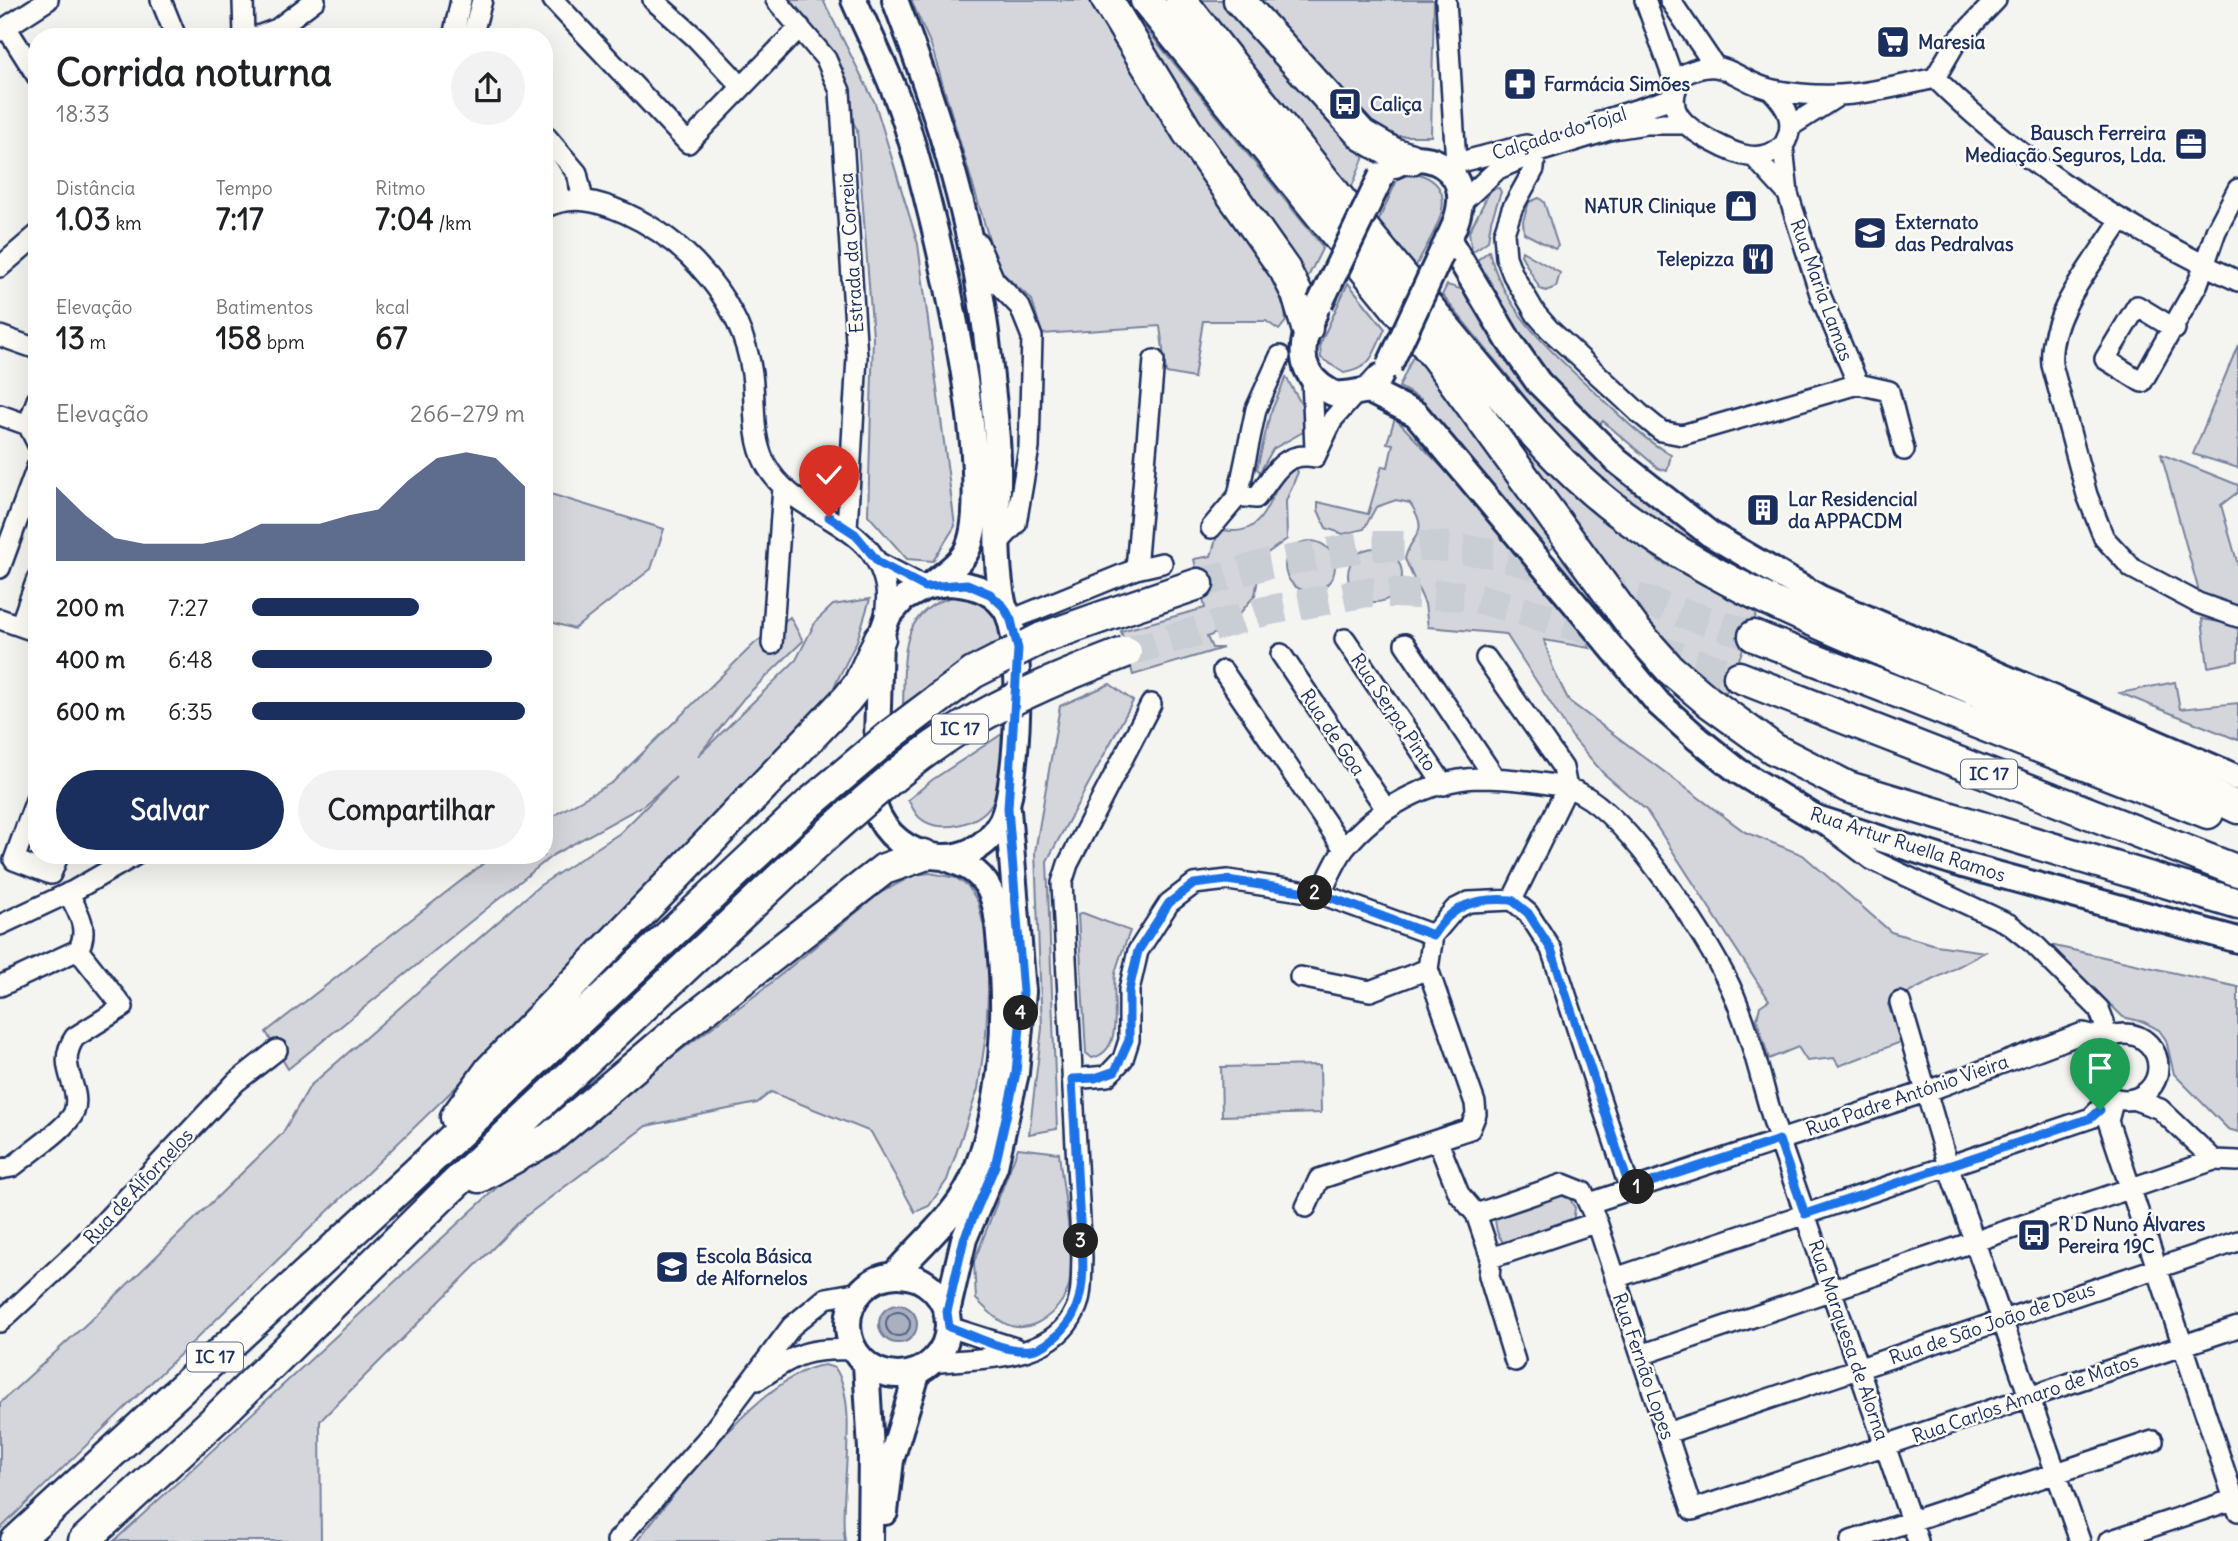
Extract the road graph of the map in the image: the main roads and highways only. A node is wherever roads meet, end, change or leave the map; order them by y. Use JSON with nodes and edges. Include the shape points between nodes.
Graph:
{"nodes":[{"id":1,"x":895,"y":0,"type":"edge"},
{"id":2,"x":1107,"y":0,"type":"edge"},
{"id":3,"x":1146,"y":0,"type":"edge"},
{"id":4,"x":1181,"y":0,"type":"edge"},
{"id":5,"x":1239,"y":0,"type":"edge"},
{"id":6,"x":855,"y":5,"type":"edge"},
{"id":7,"x":1411,"y":159,"type":"junction"},
{"id":8,"x":1445,"y":247,"type":"junction"},
{"id":9,"x":1314,"y":316,"type":"junction"},
{"id":10,"x":1363,"y":391,"type":"junction"},
{"id":11,"x":1198,"y":583,"type":"tunnel mouth"},
{"id":12,"x":928,"y":586,"type":"junction"},
{"id":13,"x":1007,"y":613,"type":"junction"},
{"id":14,"x":882,"y":632,"type":"junction"},
{"id":15,"x":1754,"y":636,"type":"tunnel mouth"},
{"id":16,"x":1126,"y":652,"type":"tunnel mouth"},
{"id":17,"x":1739,"y":677,"type":"tunnel mouth"},
{"id":18,"x":2238,"y":778,"type":"edge"},
{"id":19,"x":1008,"y":808,"type":"junction"},
{"id":20,"x":2238,"y":808,"type":"edge"},
{"id":21,"x":2238,"y":824,"type":"edge"},
{"id":22,"x":933,"y":856,"type":"junction"},
{"id":23,"x":2238,"y":871,"type":"edge"},
{"id":24,"x":2238,"y":904,"type":"edge"},
{"id":25,"x":2238,"y":940,"type":"edge"},
{"id":26,"x":415,"y":1174,"type":"junction"},
{"id":27,"x":439,"y":1199,"type":"junction"},
{"id":28,"x":894,"y":1275,"type":"junction"},
{"id":29,"x":948,"y":1320,"type":"junction"},
{"id":30,"x":860,"y":1357,"type":"junction"},
{"id":31,"x":925,"y":1367,"type":"junction"},
{"id":32,"x":16,"y":1541,"type":"edge"},
{"id":33,"x":84,"y":1541,"type":"edge"},
{"id":34,"x":870,"y":1541,"type":"edge"},
{"id":35,"x":884,"y":1541,"type":"edge"}],
"edges":[{"from":1,"to":13,"type":"main road","via":[[930,91],[967,219],[989,355],[998,455],[997,577]]},
{"from":2,"to":9,"type":"highway","via":[[1187,131]]},
{"from":3,"to":24,"type":"highway","via":[[1436,357],[1636,631],[1670,669],[1709,702],[1774,750],[1848,787]]},
{"from":4,"to":20,"type":"highway","via":[[1521,420],[1573,474],[1625,517],[1777,607],[2124,753]]},
{"from":5,"to":7,"type":"highway","via":[[1362,135]]},
{"from":6,"to":12,"type":"main road","via":[[899,103],[931,206],[962,362],[974,465],[973,520],[967,550]]},
{"from":7,"to":8,"type":"main road","via":[[1451,165],[1460,204]]},
{"from":7,"to":9,"type":"main road","bridge":true,"via":[[1382,175]]},
{"from":8,"to":10,"type":"main road","bridge":true,"via":[[1389,366]]},
{"from":8,"to":18,"type":"main road","via":[[1538,382],[1617,461],[1710,534],[1820,598]]},
{"from":9,"to":10,"type":"main road","name":"Rua Artur Ruella Ramos","via":[[1303,359],[1312,379],[1335,394]]},
{"from":10,"to":25,"type":"main road","name":"Rua Artur Ruella Ramos","via":[[1416,414],[1659,704],[1738,771],[1816,818],[1964,865]]},
{"from":11,"to":26,"type":"highway","number":"IC 17","bridge":true,"via":[[1042,638],[973,673],[892,734],[810,803]]},
{"from":12,"to":13,"type":"main road","via":[[967,584],[990,594]]},
{"from":12,"to":14,"type":"main road","via":[[895,605]]},
{"from":13,"to":19,"type":"main road","via":[[1018,649]]},
{"from":14,"to":22,"type":"main road","via":[[875,808],[891,837]]},
{"from":14,"to":26,"type":"highway","via":[[859,684],[847,699],[490,1070]]},
{"from":15,"to":21,"type":"highway","number":"IC 17"},
{"from":16,"to":27,"type":"highway","number":"IC 17","bridge":true,"via":[[1037,686],[965,726],[899,773],[816,844]]},
{"from":17,"to":23,"type":"highway","number":"IC 17"},
{"from":19,"to":22,"type":"main road","via":[[996,831],[979,846],[968,852]]},
{"from":19,"to":29,"type":"main road","via":[[1023,992],[1016,1073],[995,1166],[964,1239]]},
{"from":22,"to":27,"type":"highway","via":[[884,869],[677,1031],[550,1138]]},
{"from":22,"to":28,"type":"main road","via":[[968,865],[979,875],[997,915],[1004,984],[997,1083],[976,1173],[958,1202]]},
{"from":26,"to":32,"type":"highway","number":"IC 17"},
{"from":27,"to":33,"type":"highway","number":"IC 17","via":[[220,1415]]},
{"from":28,"to":29,"type":"main road","via":[[908,1275],[927,1284],[942,1299]]},
{"from":28,"to":30,"type":"main road","via":[[860,1292],[848,1320]]},
{"from":29,"to":31,"type":"main road","via":[[947,1340]]},
{"from":30,"to":31,"type":"main road","via":[[891,1375]]},
{"from":30,"to":34,"type":"main road","via":[[871,1439]]},
{"from":31,"to":35,"type":"main road","via":[[891,1460]]}]}
